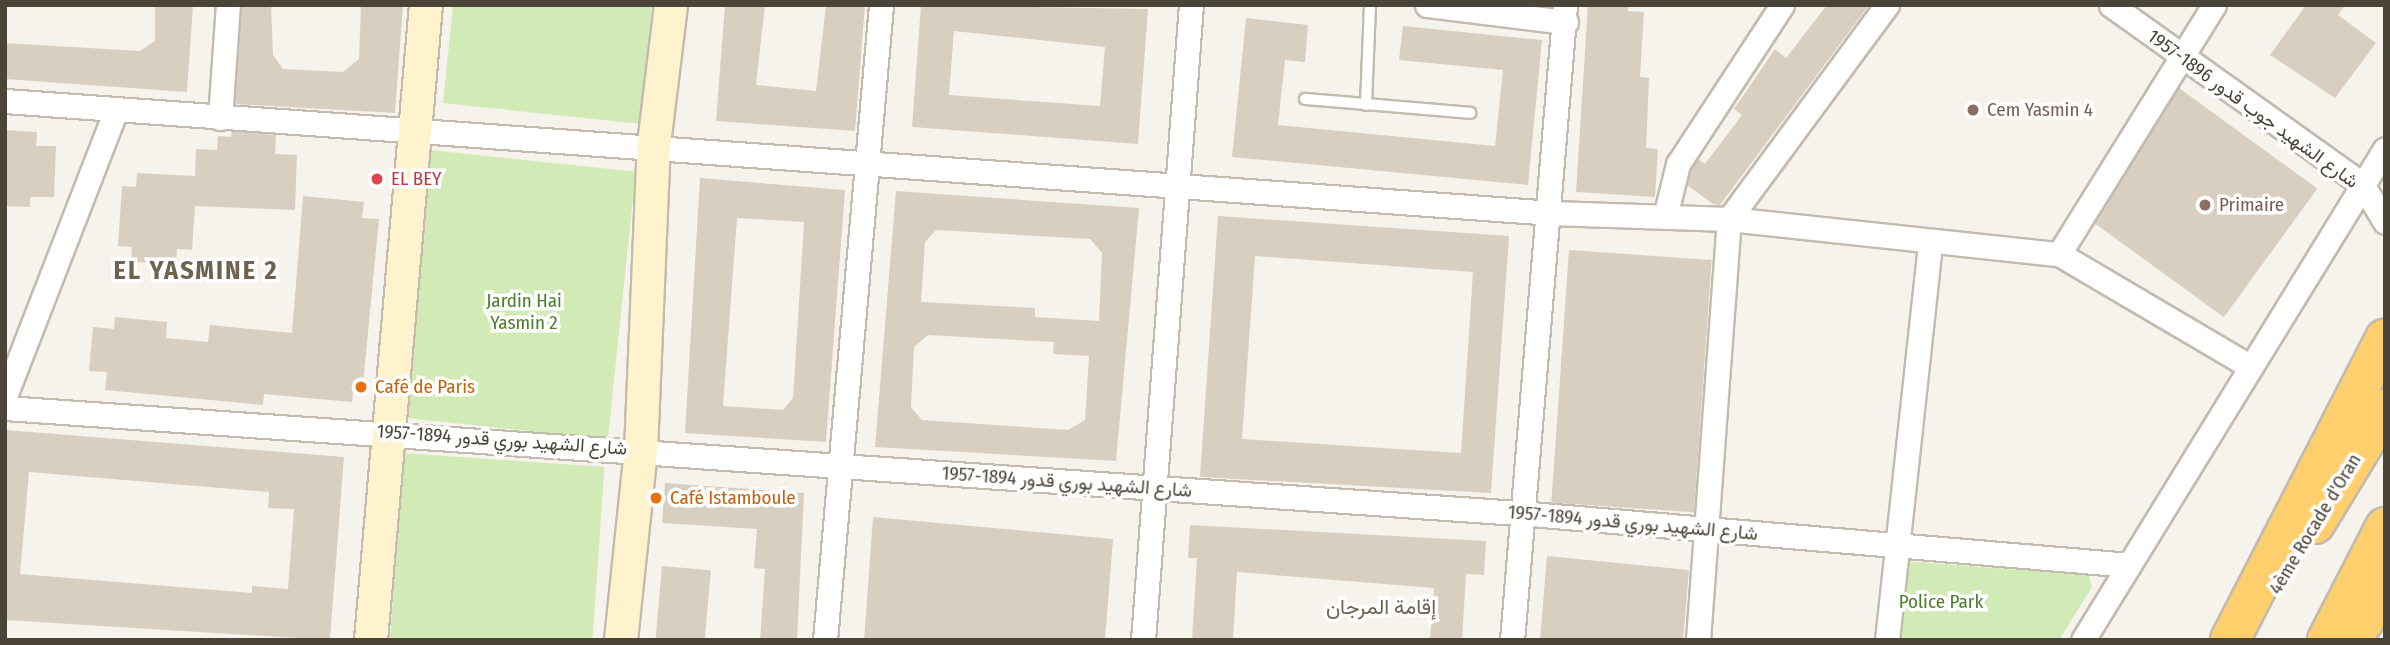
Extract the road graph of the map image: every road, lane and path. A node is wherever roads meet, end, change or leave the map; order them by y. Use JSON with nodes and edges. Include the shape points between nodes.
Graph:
{"nodes":[{"id":1,"x":228,"y":5,"type":"edge"},
{"id":2,"x":426,"y":5,"type":"edge"},
{"id":3,"x":671,"y":5,"type":"edge"},
{"id":4,"x":881,"y":5,"type":"edge"},
{"id":5,"x":1191,"y":5,"type":"edge"},
{"id":6,"x":1370,"y":5,"type":"edge"},
{"id":7,"x":1427,"y":5,"type":"edge"},
{"id":8,"x":1782,"y":5,"type":"edge"},
{"id":9,"x":1887,"y":5,"type":"edge"},
{"id":10,"x":2110,"y":5,"type":"edge"},
{"id":11,"x":2214,"y":5,"type":"edge"},
{"id":12,"x":1565,"y":13,"type":"edge"},
{"id":13,"x":2178,"y":55,"type":"junction"},
{"id":14,"x":1305,"y":99,"type":"dead end"},
{"id":15,"x":5,"y":101,"type":"edge"},
{"id":16,"x":1366,"y":105,"type":"junction"},
{"id":17,"x":115,"y":113,"type":"junction"},
{"id":18,"x":1470,"y":113,"type":"dead end"},
{"id":19,"x":220,"y":118,"type":"junction"},
{"id":20,"x":412,"y":130,"type":"junction"},
{"id":21,"x":654,"y":144,"type":"junction"},
{"id":22,"x":2385,"y":149,"type":"edge"},
{"id":23,"x":869,"y":163,"type":"junction"},
{"id":24,"x":2362,"y":184,"type":"junction"},
{"id":25,"x":1177,"y":187,"type":"junction"},
{"id":26,"x":1550,"y":214,"type":"junction"},
{"id":27,"x":1665,"y":217,"type":"junction"},
{"id":28,"x":1729,"y":219,"type":"junction"},
{"id":29,"x":2385,"y":222,"type":"edge"},
{"id":30,"x":1930,"y":244,"type":"junction"},
{"id":31,"x":2059,"y":254,"type":"junction"},
{"id":32,"x":2385,"y":338,"type":"edge"},
{"id":33,"x":2249,"y":366,"type":"junction"},
{"id":34,"x":5,"y":396,"type":"edge"},
{"id":35,"x":5,"y":408,"type":"edge"},
{"id":36,"x":2385,"y":409,"type":"edge"},
{"id":37,"x":388,"y":431,"type":"junction"},
{"id":38,"x":641,"y":451,"type":"junction"},
{"id":39,"x":842,"y":468,"type":"junction"},
{"id":40,"x":1157,"y":487,"type":"junction"},
{"id":41,"x":1519,"y":513,"type":"junction"},
{"id":42,"x":2385,"y":527,"type":"edge"},
{"id":43,"x":1707,"y":528,"type":"junction"},
{"id":44,"x":1894,"y":550,"type":"junction"},
{"id":45,"x":2129,"y":565,"type":"junction"},
{"id":46,"x":2385,"y":590,"type":"edge"},
{"id":47,"x":371,"y":640,"type":"edge"},
{"id":48,"x":621,"y":640,"type":"edge"},
{"id":49,"x":825,"y":640,"type":"edge"},
{"id":50,"x":1143,"y":640,"type":"edge"},
{"id":51,"x":1512,"y":640,"type":"edge"},
{"id":52,"x":1698,"y":640,"type":"edge"},
{"id":53,"x":1887,"y":640,"type":"edge"},
{"id":54,"x":2083,"y":640,"type":"edge"},
{"id":55,"x":2230,"y":640,"type":"edge"},
{"id":56,"x":2244,"y":640,"type":"edge"},
{"id":57,"x":2327,"y":640,"type":"edge"},
{"id":58,"x":2351,"y":640,"type":"edge"}],
"edges":[{"from":1,"to":19,"type":"street"},
{"from":2,"to":20,"type":"street"},
{"from":3,"to":21,"type":"street"},
{"from":4,"to":23,"type":"street"},
{"from":5,"to":25,"type":"street"},
{"from":6,"to":16,"type":"lane"},
{"from":7,"to":12,"type":"street"},
{"from":8,"to":27,"type":"street","via":[[1678,164]]},
{"from":9,"to":28,"type":"street"},
{"from":10,"to":13,"type":"street","name":"شارع الشهيد جوب قدور 1896-1957"},
{"from":11,"to":13,"type":"street"},
{"from":12,"to":26,"type":"street"},
{"from":13,"to":24,"type":"street","name":"شارع الشهيد جوب قدور 1896-1957"},
{"from":13,"to":31,"type":"street"},
{"from":14,"to":16,"type":"lane"},
{"from":15,"to":17,"type":"street"},
{"from":16,"to":18,"type":"lane"},
{"from":17,"to":19,"type":"street"},
{"from":17,"to":34,"type":"street"},
{"from":19,"to":20,"type":"street"},
{"from":20,"to":21,"type":"street"},
{"from":20,"to":37,"type":"street"},
{"from":21,"to":23,"type":"street"},
{"from":21,"to":38,"type":"street"},
{"from":22,"to":24,"type":"street"},
{"from":23,"to":25,"type":"street"},
{"from":23,"to":39,"type":"street"},
{"from":24,"to":29,"type":"street","name":"شارع الشهيد جوب قدور 1896-1957"},
{"from":24,"to":33,"type":"street"},
{"from":25,"to":26,"type":"street"},
{"from":25,"to":40,"type":"street"},
{"from":26,"to":27,"type":"street"},
{"from":26,"to":41,"type":"street"},
{"from":27,"to":28,"type":"street"},
{"from":28,"to":30,"type":"street"},
{"from":28,"to":43,"type":"street"},
{"from":30,"to":31,"type":"street"},
{"from":30,"to":44,"type":"street"},
{"from":31,"to":33,"type":"street"},
{"from":32,"to":55,"type":"highway"},
{"from":33,"to":45,"type":"street"},
{"from":35,"to":37,"type":"street","name":"شارع الشهيد بوري قدور 1894-1957"},
{"from":36,"to":56,"type":"highway","name":"4ème Rocade d'Oran"},
{"from":37,"to":38,"type":"street","name":"شارع الشهيد بوري قدور 1894-1957"},
{"from":37,"to":47,"type":"street"},
{"from":38,"to":39,"type":"street","name":"شارع الشهيد بوري قدور 1894-1957"},
{"from":38,"to":48,"type":"street"},
{"from":39,"to":40,"type":"street","name":"شارع الشهيد بوري قدور 1894-1957"},
{"from":39,"to":49,"type":"street"},
{"from":40,"to":41,"type":"street","name":"شارع الشهيد بوري قدور 1894-1957"},
{"from":40,"to":50,"type":"street"},
{"from":41,"to":43,"type":"street","name":"شارع الشهيد بوري قدور 1894-1957"},
{"from":41,"to":51,"type":"street"},
{"from":42,"to":57,"type":"highway"},
{"from":43,"to":44,"type":"street","name":"شارع الشهيد بوري قدور 1894-1957"},
{"from":43,"to":52,"type":"street"},
{"from":44,"to":45,"type":"street","name":"شارع الشهيد بوري قدور 1894-1957"},
{"from":44,"to":53,"type":"street"},
{"from":45,"to":54,"type":"street"},
{"from":46,"to":58,"type":"highway"}]}
